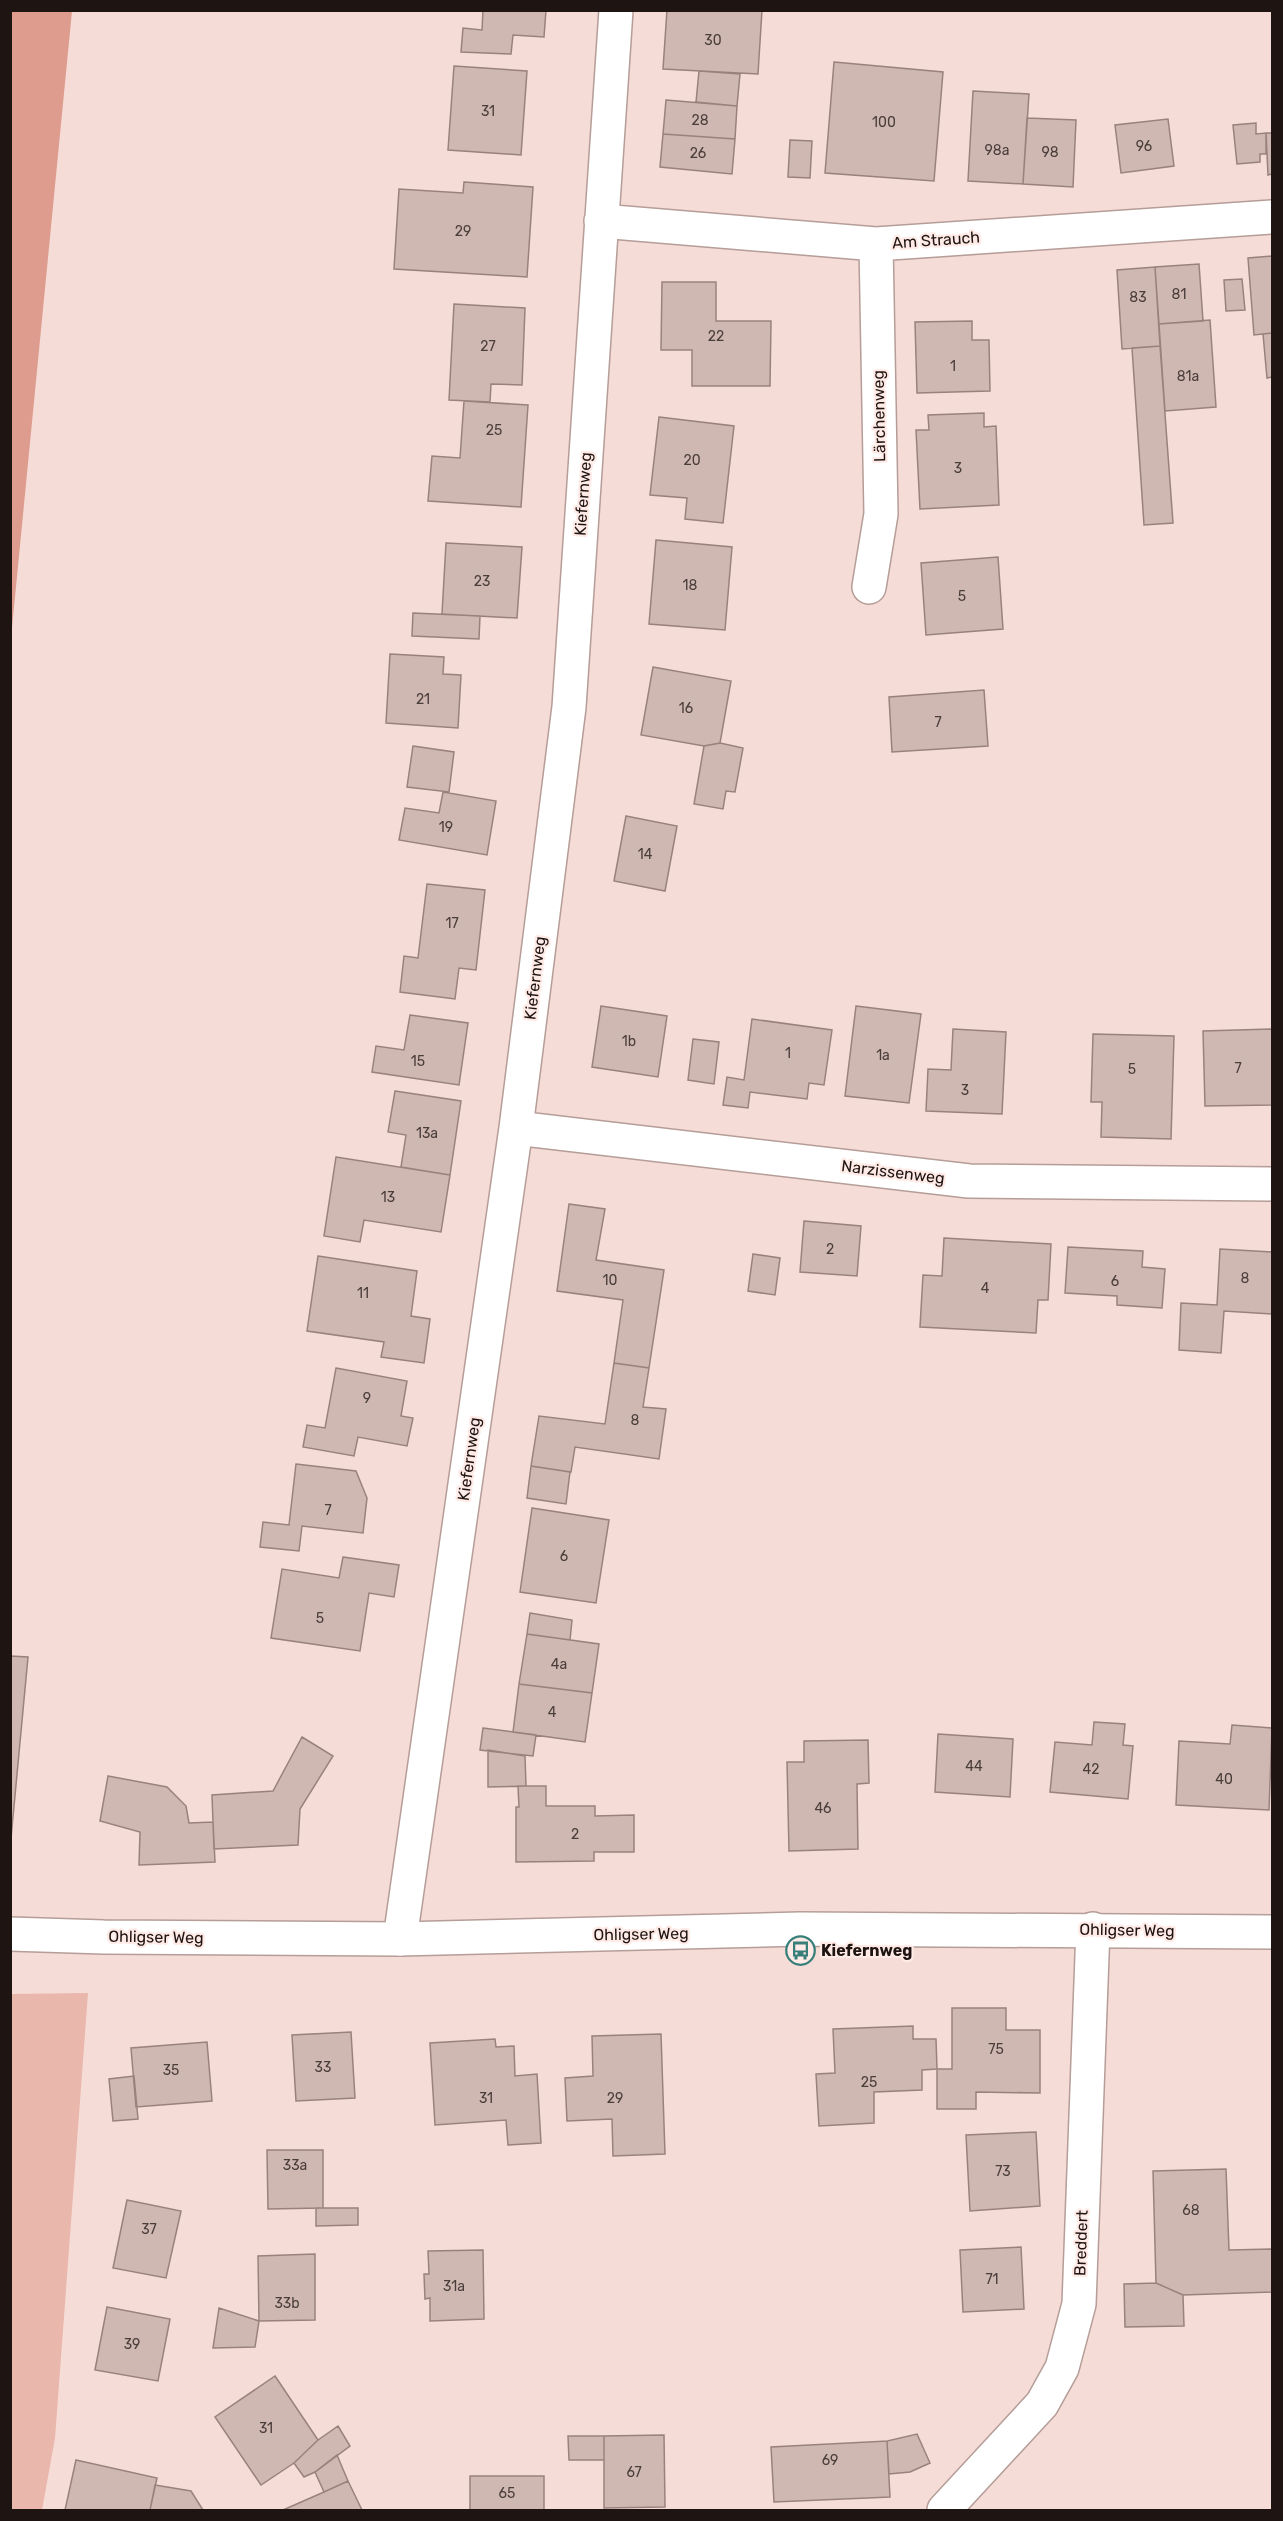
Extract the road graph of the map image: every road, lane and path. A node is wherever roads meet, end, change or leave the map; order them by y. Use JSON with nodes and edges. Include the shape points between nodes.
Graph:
{"nodes":[{"id":1,"x":616,"y":10,"type":"edge"},
{"id":2,"x":1272,"y":217,"type":"edge"},
{"id":3,"x":601,"y":221,"type":"junction"},
{"id":4,"x":876,"y":244,"type":"junction"},
{"id":5,"x":869,"y":587,"type":"dead end"},
{"id":6,"x":516,"y":1128,"type":"junction"},
{"id":7,"x":1272,"y":1184,"type":"edge"},
{"id":8,"x":1093,"y":1929,"type":"junction"},
{"id":9,"x":1272,"y":1932,"type":"edge"},
{"id":10,"x":10,"y":1934,"type":"edge"},
{"id":11,"x":400,"y":1939,"type":"junction"},
{"id":12,"x":944,"y":2511,"type":"edge"}],
"edges":[{"from":1,"to":3,"type":"street","name":"Kiefernweg"},
{"from":2,"to":4,"type":"street","name":"Am Strauch"},
{"from":3,"to":4,"type":"street","name":"Am Strauch"},
{"from":3,"to":6,"type":"street","name":"Kiefernweg","via":[[569,707]]},
{"from":4,"to":5,"type":"street","name":"Lärchenweg","via":[[881,514]]},
{"from":6,"to":7,"type":"street","name":"Narzissenweg","via":[[969,1181]]},
{"from":6,"to":11,"type":"street","name":"Kiefernweg"},
{"from":8,"to":9,"type":"street","name":"Ohligser Weg"},
{"from":8,"to":11,"type":"street","name":"Ohligser Weg","via":[[800,1929]]},
{"from":8,"to":12,"type":"street","name":"Breddert","via":[[1079,2304],[1062,2368],[1042,2404]]},
{"from":10,"to":11,"type":"street","name":"Ohligser Weg"}]}
